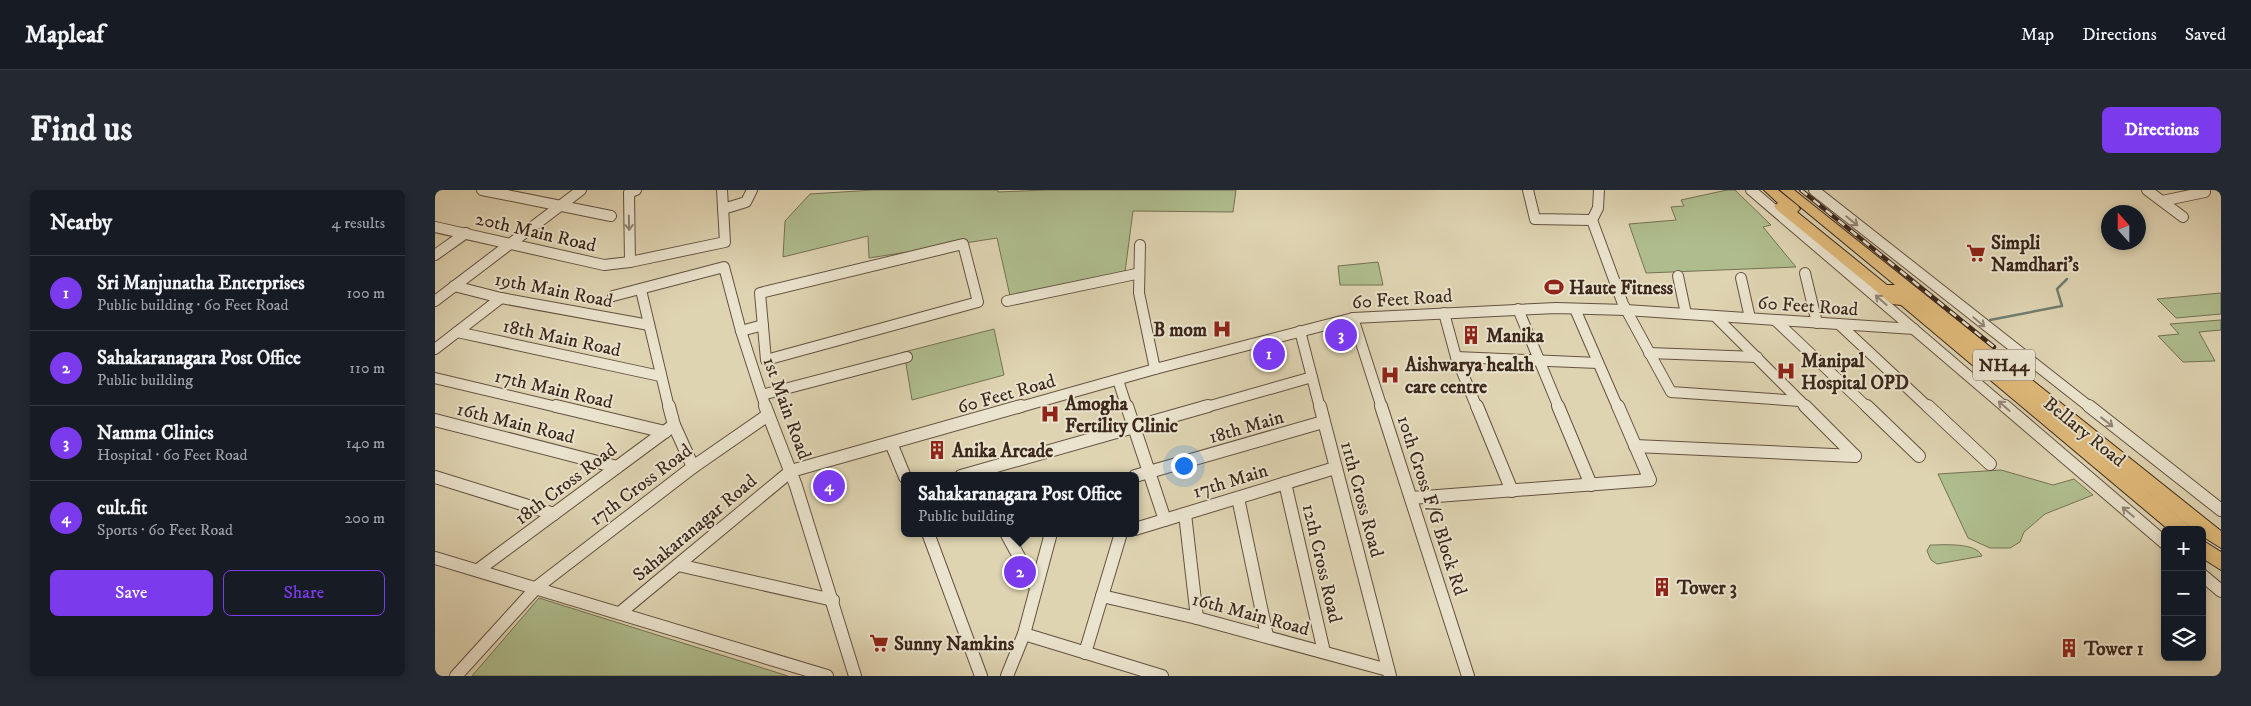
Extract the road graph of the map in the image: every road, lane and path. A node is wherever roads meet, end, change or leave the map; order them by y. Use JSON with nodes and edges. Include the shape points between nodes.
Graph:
{"nodes":[{"id":1,"x":482,"y":190,"type":"edge"},
{"id":2,"x":520,"y":190,"type":"edge"},
{"id":3,"x":581,"y":190,"type":"edge"},
{"id":4,"x":636,"y":190,"type":"edge"},
{"id":5,"x":722,"y":190,"type":"edge"},
{"id":6,"x":752,"y":190,"type":"edge"},
{"id":7,"x":1528,"y":190,"type":"edge"},
{"id":8,"x":1599,"y":190,"type":"edge"},
{"id":9,"x":1751,"y":190,"type":"edge"},
{"id":10,"x":1761,"y":190,"type":"edge"},
{"id":11,"x":1770,"y":190,"type":"edge"},
{"id":12,"x":1786,"y":190,"type":"edge"},
{"id":13,"x":1796,"y":190,"type":"edge"},
{"id":14,"x":1814,"y":190,"type":"edge"},
{"id":15,"x":2147,"y":190,"type":"edge"},
{"id":16,"x":2205,"y":192,"type":"dead end"},
{"id":17,"x":511,"y":196,"type":"junction"},
{"id":18,"x":2162,"y":201,"type":"junction"},
{"id":19,"x":560,"y":206,"type":"junction"},
{"id":20,"x":723,"y":209,"type":"junction"},
{"id":21,"x":611,"y":216,"type":"dead end"},
{"id":22,"x":2183,"y":217,"type":"dead end"},
{"id":23,"x":1592,"y":220,"type":"junction"},
{"id":24,"x":435,"y":227,"type":"edge"},
{"id":25,"x":467,"y":233,"type":"junction"},
{"id":26,"x":510,"y":244,"type":"junction"},
{"id":27,"x":1140,"y":246,"type":"dead end"},
{"id":28,"x":435,"y":255,"type":"edge"},
{"id":29,"x":630,"y":262,"type":"junction"},
{"id":30,"x":1805,"y":273,"type":"dead end"},
{"id":31,"x":1136,"y":274,"type":"junction"},
{"id":32,"x":1678,"y":276,"type":"dead end"},
{"id":33,"x":1741,"y":278,"type":"dead end"},
{"id":34,"x":454,"y":286,"type":"junction"},
{"id":35,"x":641,"y":290,"type":"junction"},
{"id":36,"x":613,"y":296,"type":"dead end"},
{"id":37,"x":501,"y":298,"type":"junction"},
{"id":38,"x":435,"y":301,"type":"edge"},
{"id":39,"x":1007,"y":301,"type":"dead end"},
{"id":40,"x":1518,"y":309,"type":"junction"},
{"id":41,"x":1575,"y":309,"type":"junction"},
{"id":42,"x":1626,"y":310,"type":"junction"},
{"id":43,"x":1444,"y":313,"type":"junction"},
{"id":44,"x":1686,"y":314,"type":"junction"},
{"id":45,"x":1715,"y":316,"type":"junction"},
{"id":46,"x":1353,"y":318,"type":"junction"},
{"id":47,"x":1750,"y":318,"type":"junction"},
{"id":48,"x":1775,"y":320,"type":"junction"},
{"id":49,"x":1817,"y":323,"type":"junction"},
{"id":50,"x":1839,"y":324,"type":"junction"},
{"id":51,"x":649,"y":325,"type":"junction"},
{"id":52,"x":763,"y":325,"type":"junction"},
{"id":53,"x":1915,"y":329,"type":"junction"},
{"id":54,"x":741,"y":331,"type":"junction"},
{"id":55,"x":1299,"y":331,"type":"junction"},
{"id":56,"x":457,"y":332,"type":"junction"},
{"id":57,"x":435,"y":349,"type":"edge"},
{"id":58,"x":1649,"y":353,"type":"junction"},
{"id":59,"x":907,"y":357,"type":"dead end"},
{"id":60,"x":1456,"y":357,"type":"junction"},
{"id":61,"x":1757,"y":357,"type":"junction"},
{"id":62,"x":1538,"y":360,"type":"junction"},
{"id":63,"x":1598,"y":362,"type":"junction"},
{"id":64,"x":1155,"y":369,"type":"junction"},
{"id":65,"x":660,"y":376,"type":"junction"},
{"id":66,"x":1312,"y":377,"type":"junction"},
{"id":67,"x":435,"y":378,"type":"edge"},
{"id":68,"x":1118,"y":380,"type":"junction"},
{"id":69,"x":762,"y":395,"type":"junction"},
{"id":70,"x":1801,"y":401,"type":"junction"},
{"id":71,"x":768,"y":414,"type":"junction"},
{"id":72,"x":435,"y":420,"type":"edge"},
{"id":73,"x":1323,"y":422,"type":"junction"},
{"id":74,"x":1134,"y":427,"type":"junction"},
{"id":75,"x":669,"y":428,"type":"junction"},
{"id":76,"x":891,"y":443,"type":"junction"},
{"id":77,"x":1635,"y":446,"type":"junction"},
{"id":78,"x":1919,"y":456,"type":"dead end"},
{"id":79,"x":1990,"y":464,"type":"dead end"},
{"id":80,"x":617,"y":467,"type":"junction"},
{"id":81,"x":693,"y":467,"type":"junction"},
{"id":82,"x":1335,"y":468,"type":"junction"},
{"id":83,"x":791,"y":471,"type":"junction"},
{"id":84,"x":903,"y":472,"type":"edge"},
{"id":85,"x":975,"y":472,"type":"edge"},
{"id":86,"x":1149,"y":472,"type":"junction"},
{"id":87,"x":1139,"y":475,"type":"edge"},
{"id":88,"x":435,"y":477,"type":"edge"},
{"id":89,"x":1285,"y":483,"type":"junction"},
{"id":90,"x":1591,"y":485,"type":"junction"},
{"id":91,"x":1512,"y":491,"type":"junction"},
{"id":92,"x":1238,"y":498,"type":"junction"},
{"id":93,"x":1411,"y":498,"type":"junction"},
{"id":94,"x":2221,"y":510,"type":"edge"},
{"id":95,"x":555,"y":514,"type":"junction"},
{"id":96,"x":1185,"y":514,"type":"junction"},
{"id":97,"x":1165,"y":520,"type":"junction"},
{"id":98,"x":2167,"y":526,"type":"edge"},
{"id":99,"x":2177,"y":526,"type":"edge"},
{"id":100,"x":1139,"y":528,"type":"edge"},
{"id":101,"x":2221,"y":534,"type":"edge"},
{"id":102,"x":934,"y":537,"type":"edge"},
{"id":103,"x":1007,"y":537,"type":"edge"},
{"id":104,"x":1050,"y":537,"type":"edge"},
{"id":105,"x":1120,"y":537,"type":"edge"},
{"id":106,"x":2161,"y":541,"type":"edge"},
{"id":107,"x":2221,"y":541,"type":"edge"},
{"id":108,"x":2206,"y":549,"type":"edge"},
{"id":109,"x":435,"y":558,"type":"edge"},
{"id":110,"x":2206,"y":558,"type":"edge"},
{"id":111,"x":2221,"y":562,"type":"edge"},
{"id":112,"x":678,"y":565,"type":"junction"},
{"id":113,"x":478,"y":570,"type":"junction"},
{"id":114,"x":2221,"y":571,"type":"edge"},
{"id":115,"x":2206,"y":578,"type":"edge"},
{"id":116,"x":537,"y":587,"type":"junction"},
{"id":117,"x":1036,"y":588,"type":"junction"},
{"id":118,"x":2221,"y":591,"type":"edge"},
{"id":119,"x":1102,"y":596,"type":"junction"},
{"id":120,"x":833,"y":600,"type":"junction"},
{"id":121,"x":621,"y":612,"type":"junction"},
{"id":122,"x":1197,"y":618,"type":"junction"},
{"id":123,"x":1024,"y":634,"type":"junction"},
{"id":124,"x":1267,"y":636,"type":"junction"},
{"id":125,"x":1324,"y":652,"type":"junction"},
{"id":126,"x":1085,"y":653,"type":"junction"},
{"id":127,"x":1389,"y":673,"type":"edge"},
{"id":128,"x":456,"y":676,"type":"edge"},
{"id":129,"x":827,"y":676,"type":"edge"},
{"id":130,"x":855,"y":676,"type":"edge"},
{"id":131,"x":981,"y":676,"type":"edge"},
{"id":132,"x":1007,"y":676,"type":"edge"},
{"id":133,"x":1162,"y":676,"type":"edge"},
{"id":134,"x":1468,"y":676,"type":"edge"}],
"edges":[{"from":1,"to":17,"type":"street"},
{"from":2,"to":17,"type":"street"},
{"from":3,"to":19,"type":"street"},
{"from":4,"to":29,"type":"street","one_way":true,"via":[[629,193]]},
{"from":5,"to":20,"type":"street"},
{"from":6,"to":20,"type":"street","via":[[746,202]]},
{"from":7,"to":23,"type":"street","via":[[1535,219]]},
{"from":8,"to":23,"type":"street","via":[[1598,208]]},
{"from":53,"to":9,"type":"street","one_way":true},
{"from":10,"to":98,"type":"highway","name":"Bellary Road"},
{"from":11,"to":99,"type":"highway","name":"Bellary Road","number":"NH44"},
{"from":12,"to":107,"type":"highway","name":"Bellary Road","number":"NH44"},
{"from":13,"to":101,"type":"highway","name":"Bellary Road"},
{"from":14,"to":94,"type":"street","one_way":true},
{"from":15,"to":18,"type":"street"},
{"from":16,"to":18,"type":"street"},
{"from":17,"to":19,"type":"street"},
{"from":18,"to":22,"type":"street"},
{"from":19,"to":21,"type":"street"},
{"from":19,"to":26,"type":"street"},
{"from":20,"to":29,"type":"street","name":"20th Main Road","via":[[725,242]]},
{"from":23,"to":42,"type":"street"},
{"from":24,"to":25,"type":"street","name":"20th Main Road"},
{"from":25,"to":26,"type":"street","name":"20th Main Road"},
{"from":25,"to":28,"type":"street"},
{"from":26,"to":29,"type":"street","name":"20th Main Road","via":[[603,265]]},
{"from":26,"to":34,"type":"street"},
{"from":27,"to":31,"type":"street"},
{"from":30,"to":49,"type":"street"},
{"from":31,"to":39,"type":"street"},
{"from":31,"to":64,"type":"street","via":[[1139,306]]},
{"from":32,"to":44,"type":"street"},
{"from":33,"to":47,"type":"street"},
{"from":34,"to":37,"type":"street","name":"19th Main Road"},
{"from":34,"to":38,"type":"street"},
{"from":35,"to":36,"type":"street"},
{"from":35,"to":51,"type":"street"},
{"from":35,"to":54,"type":"street","name":"1st Main Road","via":[[724,267]]},
{"from":37,"to":51,"type":"street","name":"19th Main Road"},
{"from":37,"to":56,"type":"street"},
{"from":40,"to":41,"type":"street","name":"60 Feet Road"},
{"from":40,"to":43,"type":"street","name":"60 Feet Road"},
{"from":40,"to":62,"type":"street"},
{"from":41,"to":42,"type":"street","name":"60 Feet Road"},
{"from":41,"to":63,"type":"street"},
{"from":42,"to":44,"type":"street","name":"60 Feet Road"},
{"from":42,"to":58,"type":"street"},
{"from":43,"to":46,"type":"street","name":"60 Feet Road"},
{"from":43,"to":60,"type":"street"},
{"from":44,"to":45,"type":"street","name":"60 Feet Road"},
{"from":45,"to":47,"type":"street","name":"60 Feet Road"},
{"from":45,"to":61,"type":"street"},
{"from":46,"to":55,"type":"street","name":"60 Feet Road"},
{"from":46,"to":93,"type":"street","name":"10th Cross F/G Block Rd"},
{"from":47,"to":48,"type":"street","name":"60 Feet Road"},
{"from":48,"to":49,"type":"street","name":"60 Feet Road"},
{"from":48,"to":78,"type":"street"},
{"from":49,"to":50,"type":"street","name":"60 Feet Road"},
{"from":50,"to":53,"type":"street","name":"60 Feet Road"},
{"from":50,"to":79,"type":"street"},
{"from":51,"to":65,"type":"street"},
{"from":52,"to":52,"type":"street","via":[[760,293],[963,244],[978,302],[766,360]]},
{"from":52,"to":54,"type":"street"},
{"from":106,"to":53,"type":"street","one_way":true},
{"from":54,"to":69,"type":"street","name":"1st Main Road"},
{"from":55,"to":64,"type":"street","name":"60 Feet Road"},
{"from":55,"to":66,"type":"street","name":"11th Cross Road"},
{"from":56,"to":57,"type":"street"},
{"from":56,"to":65,"type":"street","name":"18th Main Road"},
{"from":58,"to":61,"type":"street"},
{"from":58,"to":70,"type":"street","via":[[1671,392]]},
{"from":59,"to":69,"type":"street"},
{"from":60,"to":62,"type":"street"},
{"from":60,"to":91,"type":"street"},
{"from":61,"to":70,"type":"street"},
{"from":62,"to":63,"type":"street"},
{"from":62,"to":90,"type":"street"},
{"from":63,"to":77,"type":"street"},
{"from":64,"to":68,"type":"street","name":"60 Feet Road"},
{"from":65,"to":75,"type":"street"},
{"from":66,"to":73,"type":"street","name":"11th Cross Road"},
{"from":66,"to":74,"type":"street"},
{"from":67,"to":75,"type":"street","name":"17th Main Road"},
{"from":68,"to":74,"type":"street"},
{"from":68,"to":76,"type":"street","name":"60 Feet Road"},
{"from":69,"to":71,"type":"street","name":"1st Main Road"},
{"from":70,"to":77,"type":"street","via":[[1855,456]]},
{"from":71,"to":81,"type":"street","name":"17th Cross Road"},
{"from":71,"to":83,"type":"street","name":"1st Main Road"},
{"from":72,"to":80,"type":"street","name":"16th Main Road"},
{"from":73,"to":82,"type":"street","name":"11th Cross Road"},
{"from":73,"to":86,"type":"street","name":"18th Main"},
{"from":74,"to":85,"type":"street"},
{"from":74,"to":86,"type":"street"},
{"from":75,"to":80,"type":"street","name":"18th Cross Road"},
{"from":75,"to":81,"type":"street"},
{"from":76,"to":83,"type":"street","name":"60 Feet Road"},
{"from":76,"to":84,"type":"street"},
{"from":77,"to":90,"type":"street","via":[[1650,480]]},
{"from":80,"to":95,"type":"street","name":"18th Cross Road"},
{"from":81,"to":116,"type":"street","name":"17th Cross Road"},
{"from":82,"to":89,"type":"street","name":"17th Main"},
{"from":82,"to":127,"type":"street","name":"11th Cross Road"},
{"from":83,"to":112,"type":"street","name":"Sahakaranagar Road"},
{"from":83,"to":120,"type":"street","name":"1st Main Road"},
{"from":86,"to":87,"type":"street","name":"18th Main"},
{"from":86,"to":97,"type":"street"},
{"from":88,"to":95,"type":"street"},
{"from":89,"to":92,"type":"street","name":"17th Main"},
{"from":89,"to":125,"type":"street","name":"12th Cross Road"},
{"from":90,"to":91,"type":"street"},
{"from":91,"to":93,"type":"street"},
{"from":92,"to":96,"type":"street","name":"17th Main"},
{"from":92,"to":124,"type":"street"},
{"from":93,"to":134,"type":"street","name":"10th Cross F/G Block Rd"},
{"from":95,"to":113,"type":"street","name":"18th Cross Road"},
{"from":96,"to":97,"type":"street","name":"17th Main"},
{"from":96,"to":122,"type":"street"},
{"from":97,"to":100,"type":"street","name":"17th Main"},
{"from":102,"to":131,"type":"street"},
{"from":103,"to":117,"type":"street"},
{"from":104,"to":117,"type":"street"},
{"from":105,"to":119,"type":"street"},
{"from":108,"to":111,"type":"highway"},
{"from":109,"to":113,"type":"street"},
{"from":110,"to":114,"type":"highway"},
{"from":112,"to":120,"type":"street"},
{"from":112,"to":121,"type":"street","name":"Sahakaranagar Road"},
{"from":113,"to":116,"type":"street"},
{"from":115,"to":118,"type":"street"},
{"from":116,"to":121,"type":"street"},
{"from":116,"to":128,"type":"street","name":"17th Cross Road"},
{"from":117,"to":123,"type":"street"},
{"from":119,"to":122,"type":"street","name":"16th Main Road"},
{"from":119,"to":126,"type":"street"},
{"from":120,"to":130,"type":"street","name":"1st Main Road"},
{"from":121,"to":129,"type":"street"},
{"from":122,"to":124,"type":"street","name":"16th Main Road"},
{"from":123,"to":126,"type":"street"},
{"from":123,"to":132,"type":"street"},
{"from":124,"to":125,"type":"street","name":"16th Main Road"},
{"from":125,"to":127,"type":"street","name":"16th Main Road"},
{"from":126,"to":133,"type":"street"}]}
